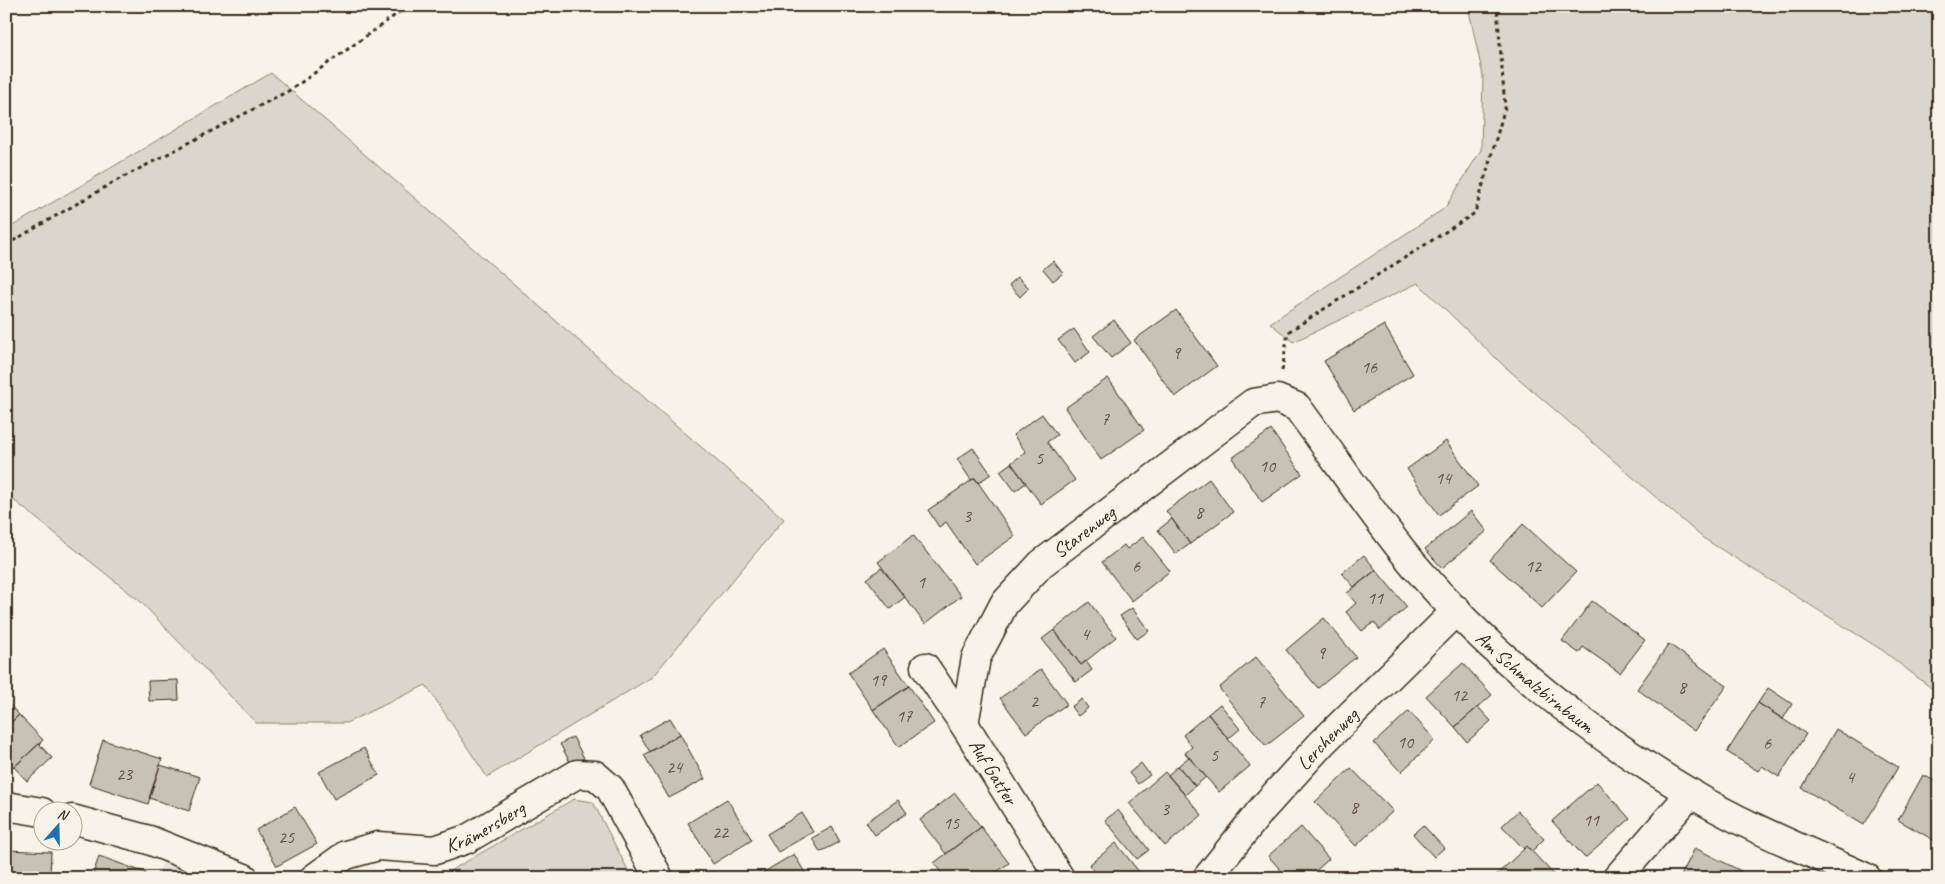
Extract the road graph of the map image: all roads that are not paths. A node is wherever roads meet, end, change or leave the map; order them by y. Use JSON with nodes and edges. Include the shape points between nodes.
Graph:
{"nodes":[{"id":1,"x":1277,"y":399,"type":"joint"},
{"id":2,"x":1456,"y":610,"type":"junction"},
{"id":3,"x":925,"y":667,"type":"dead end"},
{"id":4,"x":964,"y":724,"type":"junction"},
{"id":5,"x":1691,"y":793,"type":"junction"},
{"id":6,"x":6,"y":806,"type":"edge"},
{"id":7,"x":32,"y":810,"type":"edge"},
{"id":8,"x":82,"y":822,"type":"edge"},
{"id":9,"x":244,"y":878,"type":"edge"},
{"id":10,"x":314,"y":878,"type":"edge"},
{"id":11,"x":659,"y":878,"type":"edge"},
{"id":12,"x":1060,"y":878,"type":"edge"},
{"id":13,"x":1207,"y":878,"type":"edge"},
{"id":14,"x":1617,"y":878,"type":"edge"},
{"id":15,"x":1867,"y":878,"type":"edge"}],
"edges":[{"from":1,"to":2,"type":"street","name":"Am Schmalzbirnbaum","via":[[1297,407],[1414,565]]},
{"from":1,"to":4,"type":"street","name":"Starenweg","via":[[1253,403],[1041,564],[1004,604],[976,658]]},
{"from":2,"to":5,"type":"street","name":"Am Schmalzbirnbaum","via":[[1528,679],[1595,730]]},
{"from":2,"to":13,"type":"street","name":"Lerchenweg","via":[[1321,744],[1263,808]]},
{"from":3,"to":4,"type":"street","name":"Auf Gatter"},
{"from":4,"to":12,"type":"street","name":"Auf Gatter"},
{"from":5,"to":14,"type":"street"},
{"from":5,"to":15,"type":"street","name":"Am Schmalzbirnbaum","via":[[1761,830]]},
{"from":6,"to":7,"type":"street"},
{"from":8,"to":9,"type":"street","via":[[148,840]]},
{"from":10,"to":11,"type":"street","name":"Krämersberg","via":[[346,855],[378,846],[434,850],[467,840],[577,774],[595,775],[610,788]]}]}
